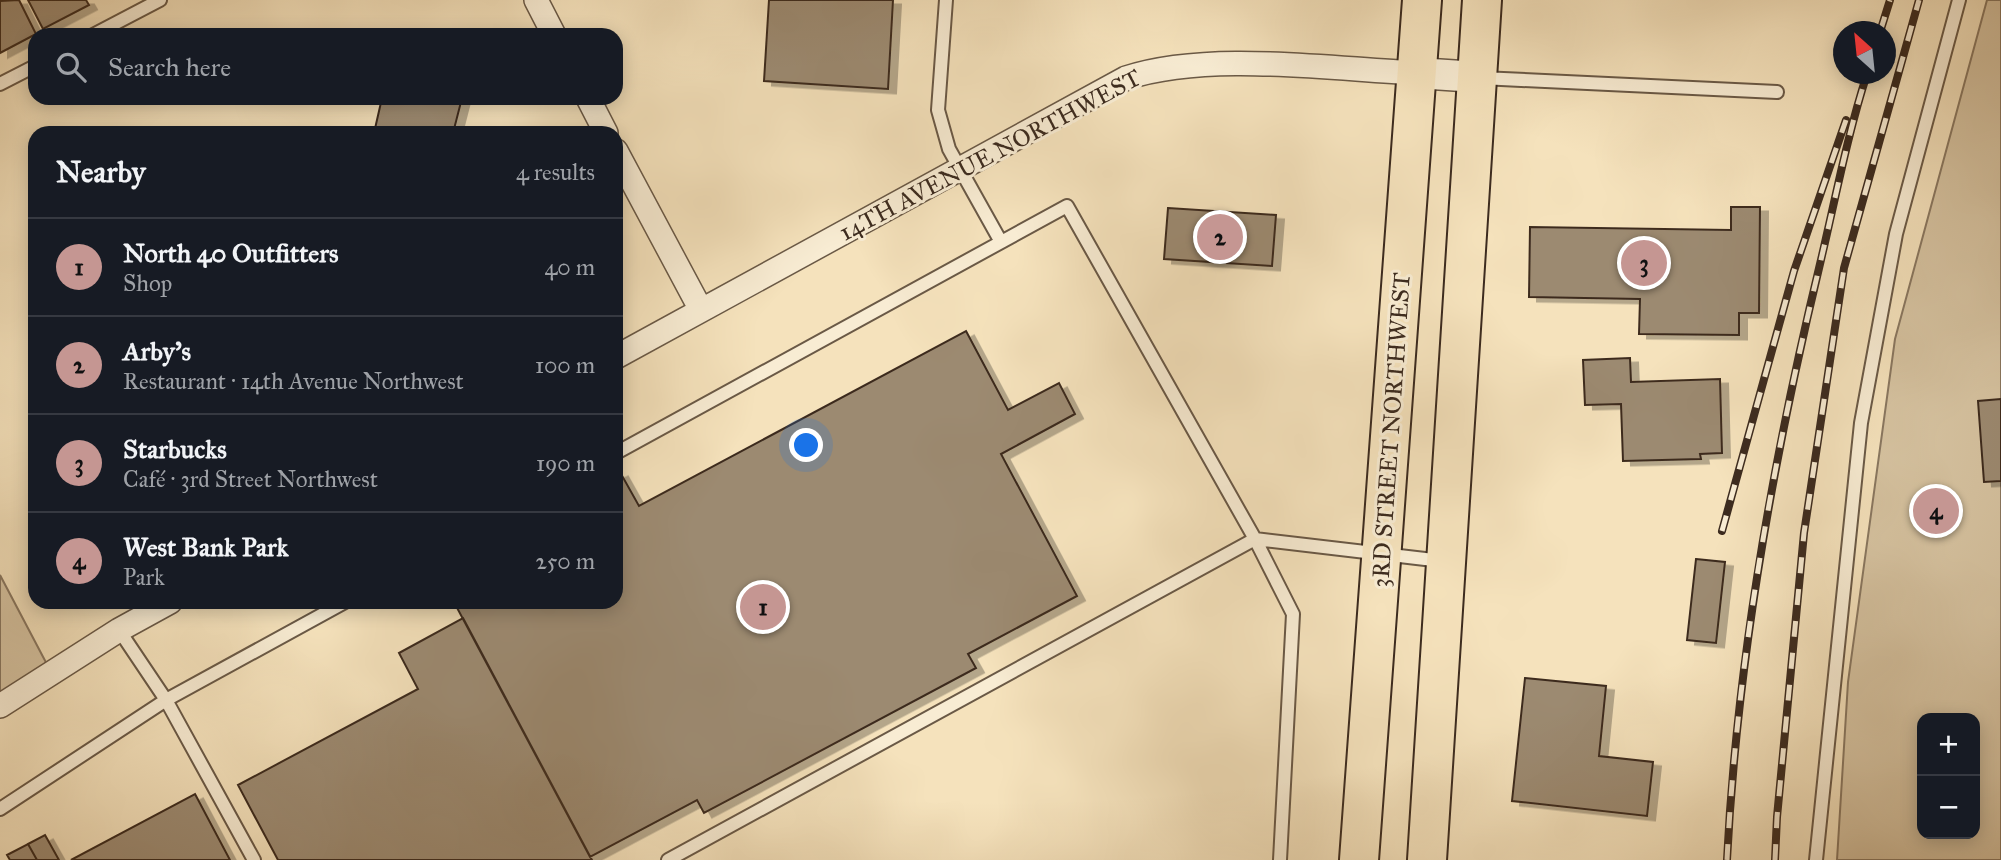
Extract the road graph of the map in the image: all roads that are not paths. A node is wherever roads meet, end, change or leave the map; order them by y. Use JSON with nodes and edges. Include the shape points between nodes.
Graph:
{"nodes":[{"id":1,"x":160,"y":0,"type":"edge"},
{"id":2,"x":536,"y":0,"type":"edge"},
{"id":3,"x":946,"y":0,"type":"edge"},
{"id":4,"x":1422,"y":0,"type":"edge"},
{"id":5,"x":1482,"y":0,"type":"edge"},
{"id":6,"x":1959,"y":0,"type":"edge"},
{"id":7,"x":106,"y":28,"type":"edge"},
{"id":8,"x":550,"y":28,"type":"edge"},
{"id":9,"x":28,"y":70,"type":"edge"},
{"id":10,"x":1417,"y":73,"type":"junction"},
{"id":11,"x":1477,"y":77,"type":"junction"},
{"id":12,"x":0,"y":85,"type":"edge"},
{"id":13,"x":1777,"y":92,"type":"dead end"},
{"id":14,"x":592,"y":105,"type":"edge"},
{"id":15,"x":602,"y":126,"type":"edge"},
{"id":16,"x":623,"y":164,"type":"edge"},
{"id":17,"x":959,"y":169,"type":"junction"},
{"id":18,"x":1002,"y":242,"type":"junction"},
{"id":19,"x":701,"y":310,"type":"junction"},
{"id":20,"x":623,"y":353,"type":"edge"},
{"id":21,"x":623,"y":449,"type":"edge"},
{"id":22,"x":1255,"y":539,"type":"junction"},
{"id":23,"x":1381,"y":554,"type":"junction"},
{"id":24,"x":1446,"y":561,"type":"junction"},
{"id":25,"x":157,"y":609,"type":"edge"},
{"id":26,"x":332,"y":609,"type":"edge"},
{"id":27,"x":119,"y":630,"type":"junction"},
{"id":28,"x":166,"y":700,"type":"junction"},
{"id":29,"x":0,"y":706,"type":"edge"},
{"id":30,"x":0,"y":809,"type":"edge"},
{"id":31,"x":254,"y":860,"type":"edge"},
{"id":32,"x":668,"y":860,"type":"edge"},
{"id":33,"x":1280,"y":860,"type":"edge"},
{"id":34,"x":1359,"y":860,"type":"edge"},
{"id":35,"x":1427,"y":860,"type":"edge"},
{"id":36,"x":1816,"y":860,"type":"edge"}],
"edges":[{"from":1,"to":7,"type":"lane"},
{"from":2,"to":8,"type":"street"},
{"from":3,"to":17,"type":"lane","via":[[939,110]]},
{"from":4,"to":10,"type":"highway","name":"3RD STREET NORTHWEST"},
{"from":5,"to":11,"type":"highway"},
{"from":6,"to":36,"type":"lane","via":[[1896,234],[1861,423]]},
{"from":9,"to":12,"type":"lane"},
{"from":10,"to":11,"type":"street","name":"14TH AVENUE NORTHWEST"},
{"from":10,"to":17,"type":"street","name":"14TH AVENUE NORTHWEST","via":[[1219,64],[1159,67],[1126,78]]},
{"from":10,"to":23,"type":"highway","name":"3RD STREET NORTHWEST"},
{"from":11,"to":13,"type":"lane"},
{"from":11,"to":24,"type":"highway"},
{"from":14,"to":15,"type":"street"},
{"from":16,"to":19,"type":"street"},
{"from":17,"to":18,"type":"lane"},
{"from":17,"to":19,"type":"street","name":"14TH AVENUE NORTHWEST"},
{"from":18,"to":21,"type":"lane"},
{"from":18,"to":22,"type":"lane","via":[[1068,206]]},
{"from":19,"to":20,"type":"street","name":"14TH AVENUE NORTHWEST"},
{"from":22,"to":23,"type":"lane"},
{"from":22,"to":32,"type":"lane"},
{"from":22,"to":33,"type":"lane","via":[[1293,614]]},
{"from":23,"to":24,"type":"lane"},
{"from":23,"to":34,"type":"highway","name":"3RD STREET NORTHWEST"},
{"from":24,"to":35,"type":"highway"},
{"from":25,"to":27,"type":"street"},
{"from":26,"to":28,"type":"lane"},
{"from":27,"to":28,"type":"lane"},
{"from":27,"to":29,"type":"street"},
{"from":28,"to":30,"type":"lane"},
{"from":28,"to":31,"type":"lane"}]}
